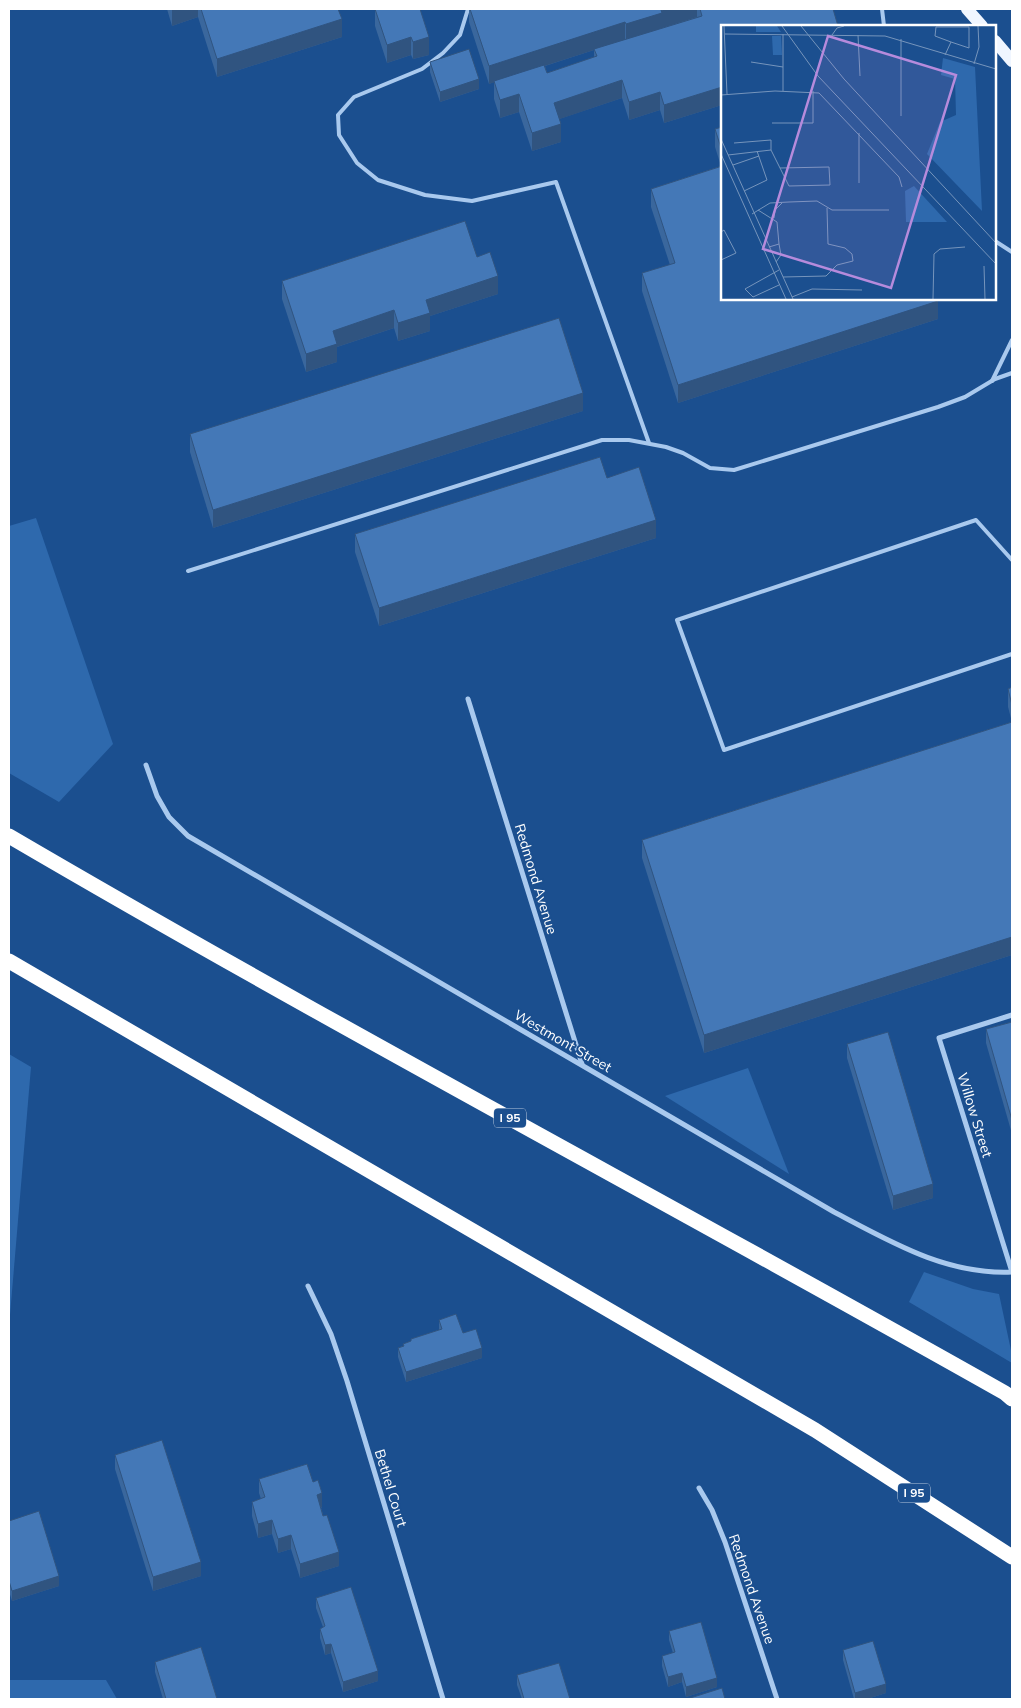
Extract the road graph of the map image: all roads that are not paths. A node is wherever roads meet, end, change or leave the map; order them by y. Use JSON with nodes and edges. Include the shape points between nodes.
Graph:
{"nodes":[{"id":1,"x":468,"y":9,"type":"edge"},
{"id":2,"x":882,"y":9,"type":"edge"},
{"id":3,"x":967,"y":9,"type":"edge"},
{"id":4,"x":884,"y":25,"type":"edge"},
{"id":5,"x":980,"y":25,"type":"edge"},
{"id":6,"x":996,"y":42,"type":"edge"},
{"id":7,"x":1012,"y":61,"type":"edge"},
{"id":8,"x":996,"y":242,"type":"edge"},
{"id":9,"x":1012,"y":252,"type":"edge"},
{"id":10,"x":1012,"y":340,"type":"edge"},
{"id":11,"x":1012,"y":373,"type":"edge"},
{"id":12,"x":992,"y":382,"type":"junction"},
{"id":13,"x":649,"y":443,"type":"junction"},
{"id":14,"x":1012,"y":560,"type":"edge"},
{"id":15,"x":188,"y":571,"type":"dead end"},
{"id":16,"x":1012,"y":654,"type":"edge"},
{"id":17,"x":468,"y":699,"type":"dead end"},
{"id":18,"x":146,"y":765,"type":"dead end"},
{"id":19,"x":9,"y":836,"type":"edge"},
{"id":20,"x":9,"y":961,"type":"edge"},
{"id":21,"x":1012,"y":1015,"type":"edge"},
{"id":22,"x":582,"y":1065,"type":"junction"},
{"id":23,"x":1012,"y":1272,"type":"edge"},
{"id":24,"x":308,"y":1286,"type":"dead end"},
{"id":25,"x":1012,"y":1399,"type":"edge"},
{"id":26,"x":699,"y":1488,"type":"dead end"},
{"id":27,"x":1012,"y":1557,"type":"edge"},
{"id":28,"x":443,"y":1699,"type":"edge"},
{"id":29,"x":777,"y":1699,"type":"edge"}],
"edges":[{"from":1,"to":13,"type":"lane","via":[[460,35],[444,53],[422,69],[354,97],[338,115],[339,135],[357,163],[378,180],[425,195],[472,201],[556,182]]},
{"from":2,"to":4,"type":"lane"},
{"from":3,"to":5,"type":"main road"},
{"from":6,"to":7,"type":"main road"},
{"from":8,"to":9,"type":"lane"},
{"from":10,"to":12,"type":"lane"},
{"from":11,"to":12,"type":"lane"},
{"from":12,"to":13,"type":"lane","via":[[938,407],[734,470],[710,468],[683,453]]},
{"from":13,"to":15,"type":"lane","via":[[602,440]]},
{"from":14,"to":16,"type":"lane","via":[[976,520],[677,620],[724,750]]},
{"from":17,"to":22,"type":"street","name":"Redmond Avenue"},
{"from":18,"to":22,"type":"street","name":"Westmont Street","via":[[169,818],[188,836]]},
{"from":19,"to":25,"type":"highway","number":"I 95","via":[[211,954]]},
{"from":20,"to":27,"type":"highway","number":"I 95","via":[[815,1430]]},
{"from":21,"to":23,"type":"street","name":"Willow Street","via":[[939,1038]]},
{"from":22,"to":23,"type":"street","name":"Westmont Street","via":[[889,1241],[937,1261],[964,1268],[990,1273]]},
{"from":24,"to":28,"type":"street","name":"Bethel Court","via":[[331,1334],[347,1381]]},
{"from":26,"to":29,"type":"street","name":"Redmond Avenue","via":[[725,1542]]}]}
